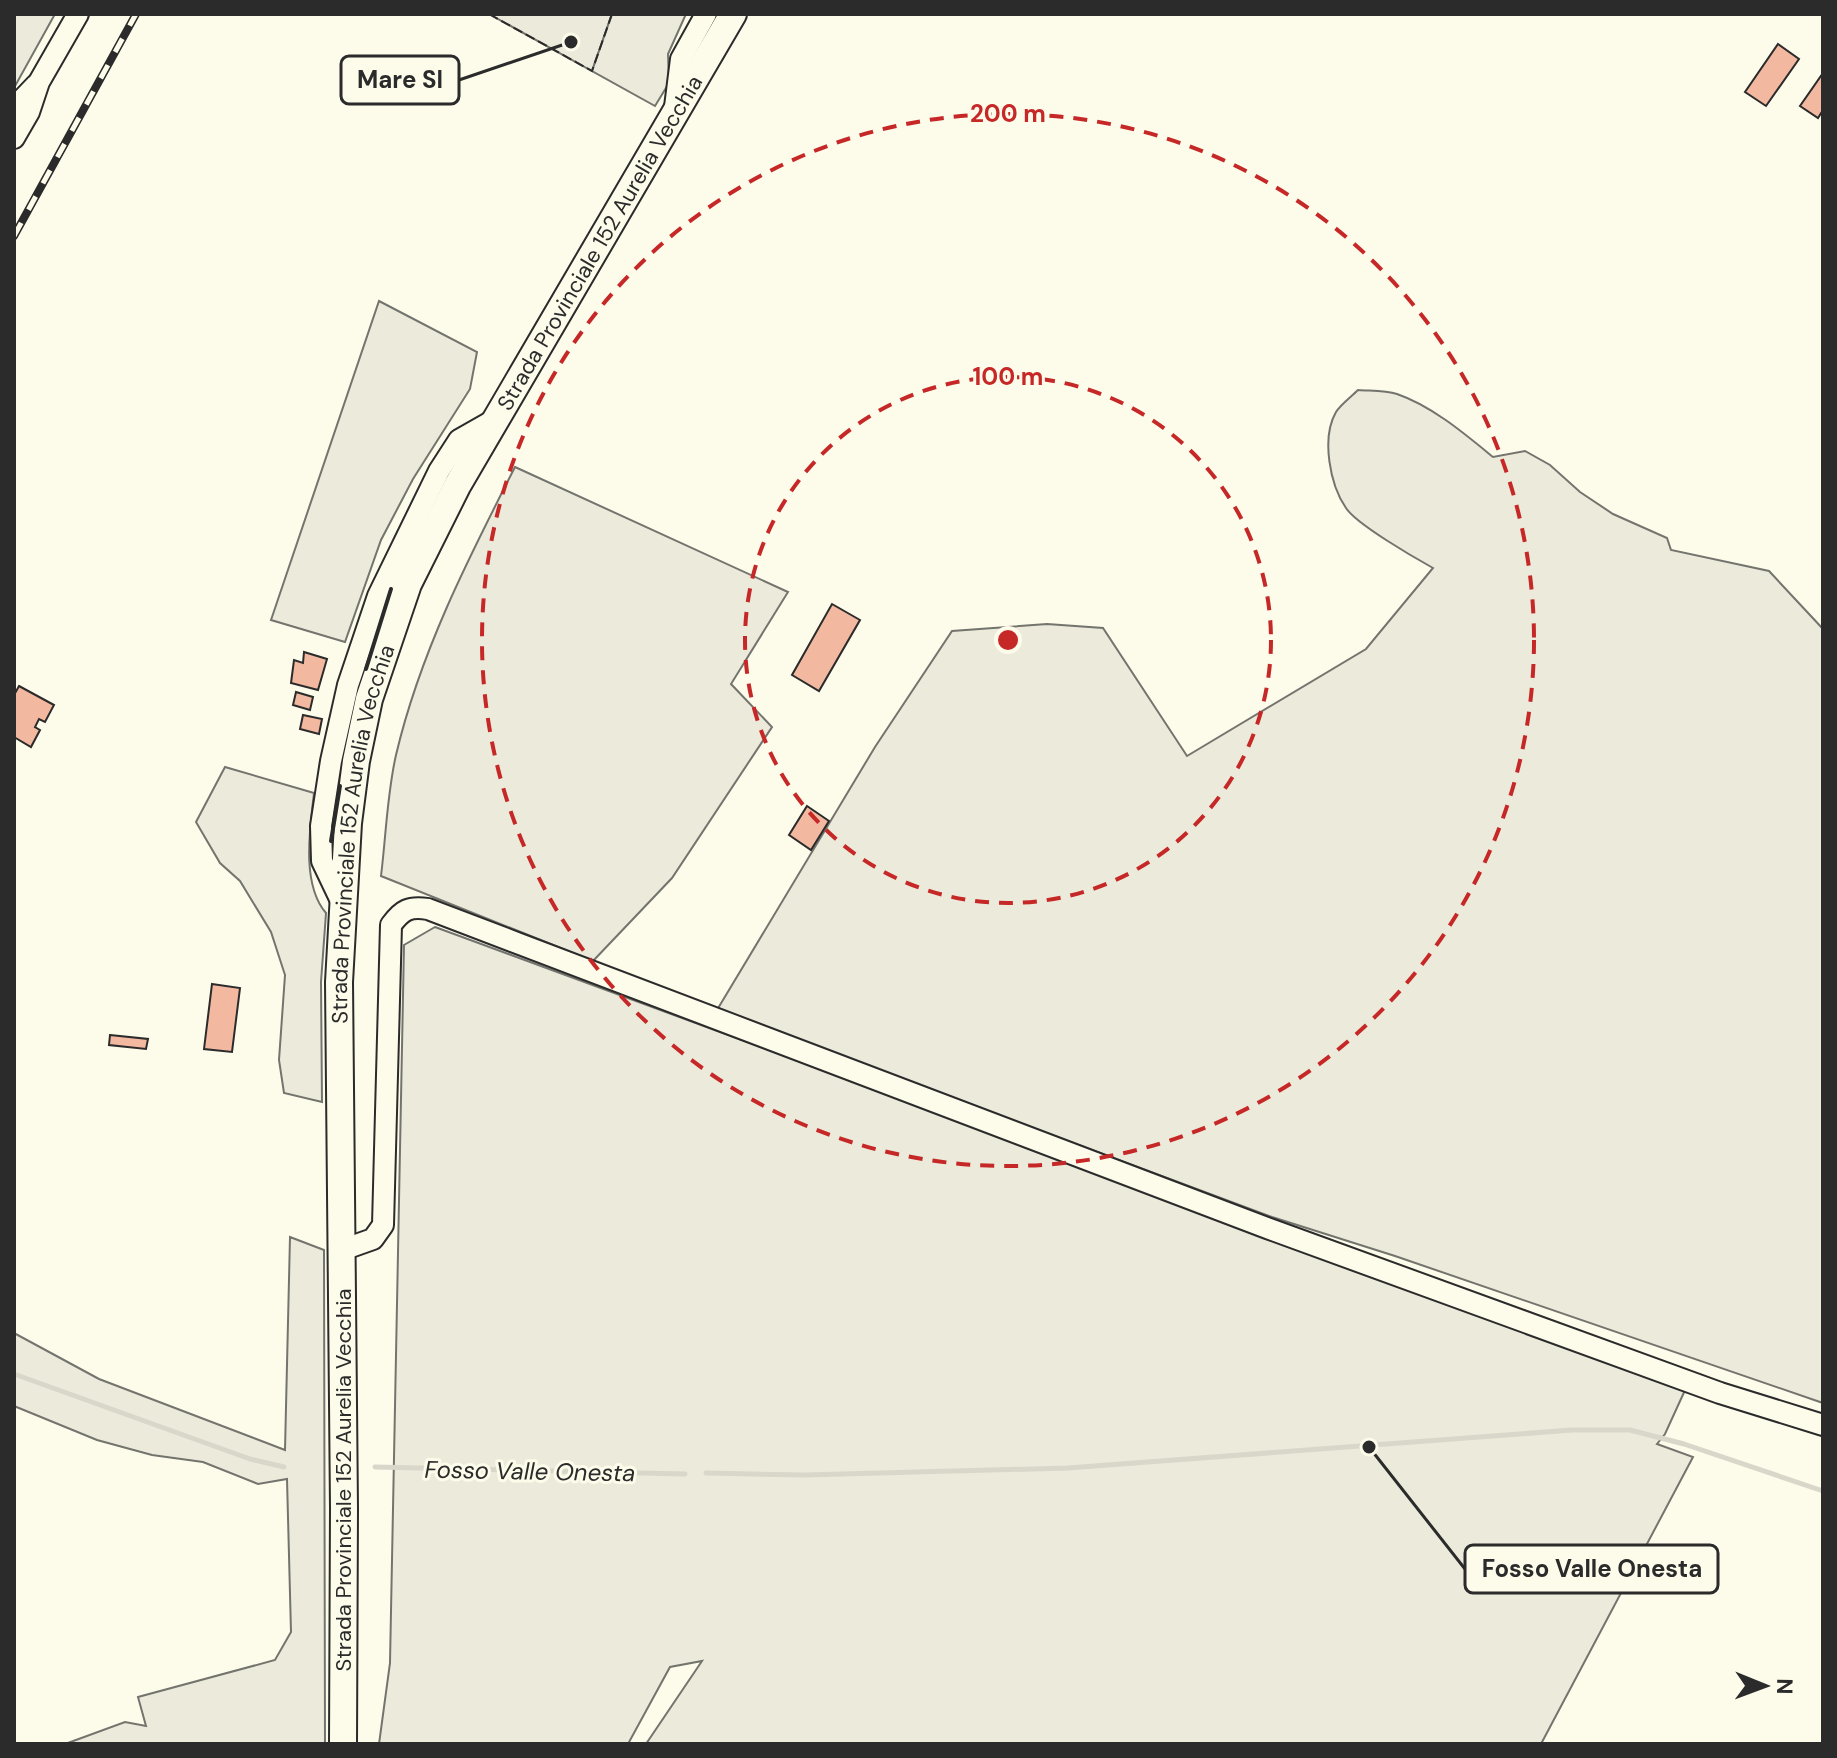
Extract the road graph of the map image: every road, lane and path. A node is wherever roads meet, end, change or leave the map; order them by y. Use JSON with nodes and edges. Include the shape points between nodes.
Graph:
{"nodes":[{"id":1,"x":78,"y":14,"type":"edge"},
{"id":2,"x":706,"y":14,"type":"edge"},
{"id":3,"x":733,"y":14,"type":"edge"},
{"id":4,"x":39,"y":82,"type":"junction"},
{"id":5,"x":14,"y":108,"type":"edge"},
{"id":6,"x":673,"y":121,"type":"junction"},
{"id":7,"x":14,"y":138,"type":"edge"},
{"id":8,"x":342,"y":1250,"type":"junction"},
{"id":9,"x":1823,"y":1425,"type":"edge"},
{"id":10,"x":343,"y":1744,"type":"edge"}],
"edges":[{"from":1,"to":4,"type":"street"},
{"from":2,"to":6,"type":"street","via":[[681,59]]},
{"from":3,"to":6,"type":"main road","name":"Strada Provinciale 152 Aurelia Vecchia"},
{"from":4,"to":5,"type":"street"},
{"from":4,"to":7,"type":"street"},
{"from":6,"to":8,"type":"main road","name":"Strada Provinciale 152 Aurelia Vecchia","via":[[457,486],[408,584],[369,699],[348,823],[339,982]]},
{"from":8,"to":9,"type":"street","via":[[373,1239],[383,1225],[391,925],[402,911],[415,907],[1281,1234],[1720,1393]]},
{"from":8,"to":10,"type":"main road","name":"Strada Provinciale 152 Aurelia Vecchia"}]}
